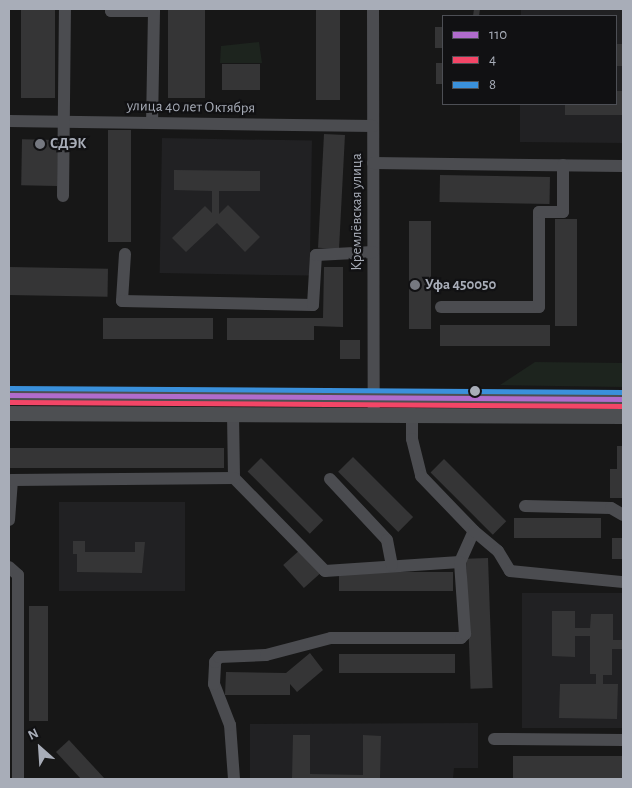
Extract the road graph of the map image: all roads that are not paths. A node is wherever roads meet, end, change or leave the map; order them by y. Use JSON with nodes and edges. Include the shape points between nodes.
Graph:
{"nodes":[{"id":1,"x":65,"y":9,"type":"edge"},
{"id":2,"x":111,"y":9,"type":"edge"},
{"id":3,"x":373,"y":9,"type":"edge"},
{"id":4,"x":9,"y":121,"type":"edge"},
{"id":5,"x":64,"y":122,"type":"junction"},
{"id":6,"x":152,"y":123,"type":"junction"},
{"id":7,"x":373,"y":126,"type":"junction"},
{"id":8,"x":374,"y":163,"type":"junction"},
{"id":9,"x":562,"y":165,"type":"junction"},
{"id":10,"x":623,"y":166,"type":"edge"},
{"id":11,"x":63,"y":196,"type":"dead end"},
{"id":12,"x":373,"y":252,"type":"junction"},
{"id":13,"x":126,"y":254,"type":"dead end"},
{"id":14,"x":441,"y":307,"type":"dead end"},
{"id":15,"x":9,"y":395,"type":"edge"},
{"id":16,"x":374,"y":397,"type":"junction"},
{"id":17,"x":623,"y":399,"type":"edge"},
{"id":18,"x":9,"y":413,"type":"edge"},
{"id":19,"x":233,"y":414,"type":"junction"},
{"id":20,"x":374,"y":415,"type":"junction"},
{"id":21,"x":412,"y":415,"type":"junction"},
{"id":22,"x":623,"y":416,"type":"edge"},
{"id":23,"x":234,"y":478,"type":"junction"},
{"id":24,"x":330,"y":479,"type":"dead end"},
{"id":25,"x":525,"y":506,"type":"dead end"},
{"id":26,"x":623,"y":515,"type":"edge"},
{"id":27,"x":9,"y":520,"type":"edge"},
{"id":28,"x":474,"y":531,"type":"junction"},
{"id":29,"x":460,"y":562,"type":"junction"},
{"id":30,"x":392,"y":566,"type":"junction"},
{"id":31,"x":9,"y":567,"type":"edge"},
{"id":32,"x":623,"y":582,"type":"edge"},
{"id":33,"x":494,"y":739,"type":"dead end"},
{"id":34,"x":623,"y":740,"type":"edge"},
{"id":35,"x":13,"y":746,"type":"edge"},
{"id":36,"x":18,"y":779,"type":"edge"},
{"id":37,"x":234,"y":779,"type":"edge"}],
"edges":[{"from":1,"to":5,"type":"street"},
{"from":2,"to":6,"type":"street","via":[[154,11]]},
{"from":3,"to":7,"type":"street","name":"Кремлёвская улица"},
{"from":4,"to":5,"type":"street","name":"улица 40 лет Октября"},
{"from":5,"to":6,"type":"street","name":"улица 40 лет Октября"},
{"from":5,"to":11,"type":"street"},
{"from":6,"to":7,"type":"street","name":"улица 40 лет Октября"},
{"from":7,"to":8,"type":"street","name":"Кремлёвская улица"},
{"from":8,"to":9,"type":"street"},
{"from":8,"to":12,"type":"street","name":"Кремлёвская улица"},
{"from":9,"to":10,"type":"street"},
{"from":9,"to":14,"type":"street","via":[[563,212],[539,212],[539,307]]},
{"from":12,"to":13,"type":"street","via":[[316,254],[313,306],[122,301]]},
{"from":12,"to":16,"type":"street","name":"Кремлёвская улица"},
{"from":15,"to":16,"type":"main road"},
{"from":16,"to":17,"type":"main road"},
{"from":16,"to":20,"type":"street","name":"Кремлёвская улица"},
{"from":18,"to":19,"type":"main road"},
{"from":19,"to":20,"type":"main road"},
{"from":19,"to":23,"type":"street"},
{"from":20,"to":21,"type":"main road"},
{"from":21,"to":22,"type":"main road"},
{"from":21,"to":28,"type":"street","via":[[412,440],[421,476]]},
{"from":23,"to":27,"type":"street","via":[[12,480]]},
{"from":23,"to":30,"type":"street","via":[[325,571]]},
{"from":24,"to":30,"type":"street","via":[[387,540]]},
{"from":25,"to":26,"type":"street","via":[[611,508]]},
{"from":28,"to":29,"type":"street"},
{"from":28,"to":32,"type":"street","via":[[498,551],[510,571]]},
{"from":29,"to":30,"type":"street"},
{"from":29,"to":37,"type":"street","via":[[465,634],[461,638],[331,638],[266,655],[224,654],[218,657],[214,684],[230,725]]},
{"from":31,"to":35,"type":"street","via":[[18,575]]},
{"from":33,"to":34,"type":"street"},
{"from":35,"to":36,"type":"street"}]}
